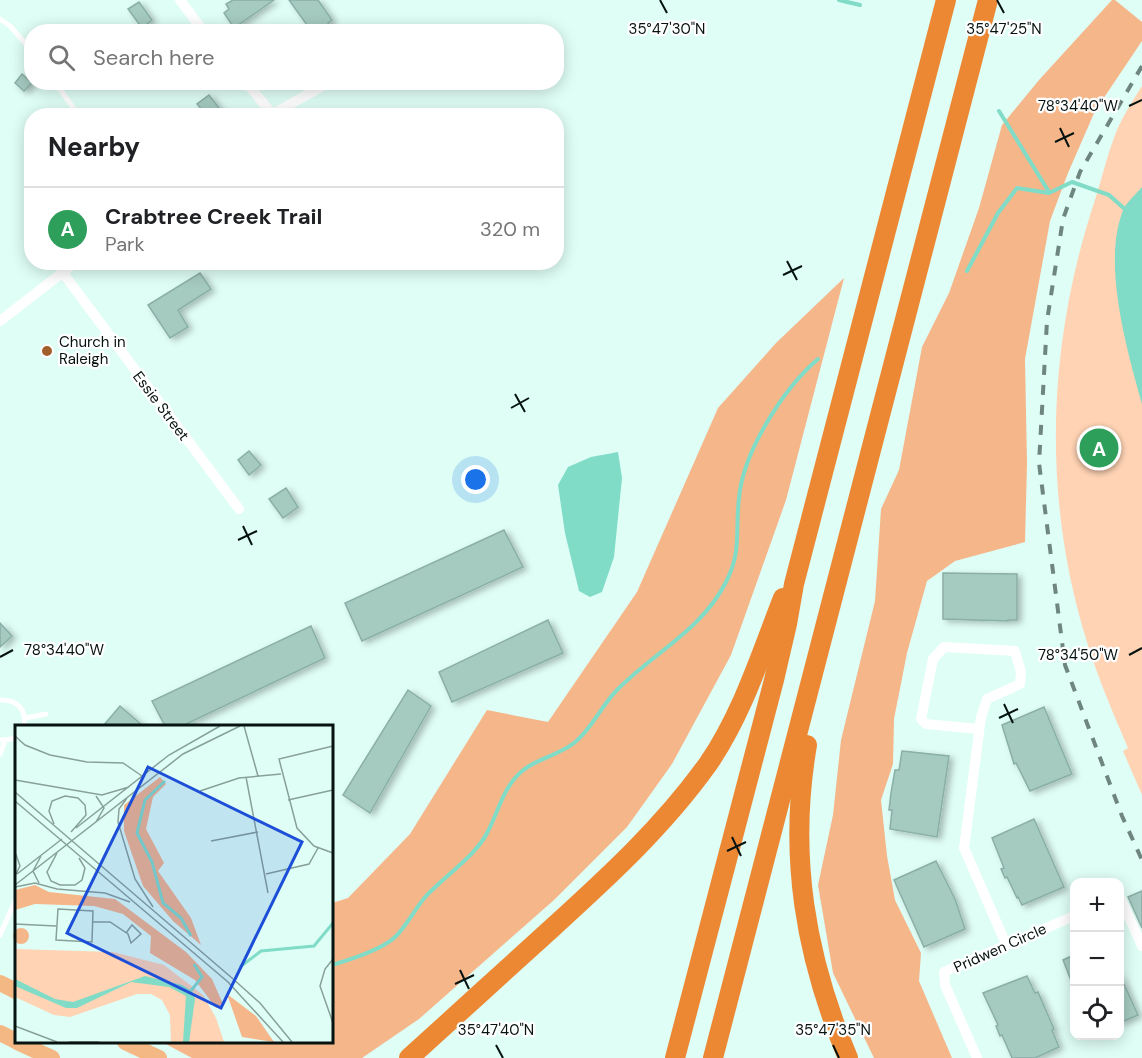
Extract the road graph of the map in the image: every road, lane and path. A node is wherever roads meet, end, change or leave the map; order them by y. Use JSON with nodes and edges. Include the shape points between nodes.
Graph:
{"nodes":[{"id":1,"x":180,"y":0,"type":"edge"},
{"id":2,"x":946,"y":0,"type":"edge"},
{"id":3,"x":988,"y":0,"type":"edge"},
{"id":4,"x":0,"y":19,"type":"edge"},
{"id":5,"x":198,"y":24,"type":"edge"},
{"id":6,"x":24,"y":42,"type":"edge"},
{"id":7,"x":61,"y":90,"type":"edge"},
{"id":8,"x":252,"y":90,"type":"edge"},
{"id":9,"x":306,"y":90,"type":"edge"},
{"id":10,"x":73,"y":108,"type":"edge"},
{"id":11,"x":265,"y":108,"type":"edge"},
{"id":12,"x":280,"y":108,"type":"edge"},
{"id":13,"x":67,"y":270,"type":"edge"},
{"id":14,"x":63,"y":273,"type":"junction"},
{"id":15,"x":0,"y":321,"type":"edge"},
{"id":16,"x":238,"y":509,"type":"dead end"},
{"id":17,"x":807,"y":537,"type":"junction"},
{"id":18,"x":828,"y":618,"type":"junction"},
{"id":19,"x":0,"y":700,"type":"edge"},
{"id":20,"x":46,"y":714,"type":"dead end"},
{"id":21,"x":25,"y":718,"type":"junction"},
{"id":22,"x":24,"y":725,"type":"edge"},
{"id":23,"x":979,"y":729,"type":"junction"},
{"id":24,"x":3,"y":740,"type":"edge"},
{"id":25,"x":0,"y":754,"type":"edge"},
{"id":26,"x":15,"y":901,"type":"edge"},
{"id":27,"x":1124,"y":908,"type":"edge"},
{"id":28,"x":1070,"y":918,"type":"edge"},
{"id":29,"x":0,"y":935,"type":"edge"},
{"id":30,"x":1006,"y":944,"type":"junction"},
{"id":31,"x":1142,"y":946,"type":"edge"},
{"id":32,"x":0,"y":983,"type":"edge"},
{"id":33,"x":15,"y":990,"type":"edge"},
{"id":34,"x":0,"y":1034,"type":"edge"},
{"id":35,"x":15,"y":1040,"type":"edge"},
{"id":36,"x":21,"y":1043,"type":"edge"},
{"id":37,"x":129,"y":1043,"type":"edge"},
{"id":38,"x":52,"y":1058,"type":"edge"},
{"id":39,"x":159,"y":1058,"type":"edge"},
{"id":40,"x":409,"y":1058,"type":"edge"},
{"id":41,"x":675,"y":1058,"type":"edge"},
{"id":42,"x":713,"y":1058,"type":"edge"},
{"id":43,"x":848,"y":1058,"type":"edge"},
{"id":44,"x":977,"y":1058,"type":"edge"}],
"edges":[{"from":1,"to":5,"type":"street"},
{"from":2,"to":17,"type":"highway"},
{"from":3,"to":18,"type":"highway"},
{"from":4,"to":6,"type":"lane"},
{"from":7,"to":10,"type":"lane"},
{"from":8,"to":11,"type":"street"},
{"from":9,"to":12,"type":"street"},
{"from":13,"to":14,"type":"street"},
{"from":14,"to":15,"type":"street"},
{"from":14,"to":16,"type":"street","name":"Essie Street"},
{"from":17,"to":40,"type":"highway","via":[[739,707],[708,763],[657,828],[612,873]]},
{"from":17,"to":41,"type":"highway","via":[[774,680]]},
{"from":18,"to":42,"type":"highway"},
{"from":18,"to":43,"type":"highway","via":[[800,788],[799,852],[813,957]]},
{"from":19,"to":21,"type":"lane","via":[[20,706]]},
{"from":20,"to":21,"type":"lane"},
{"from":21,"to":22,"type":"lane"},
{"from":23,"to":23,"type":"street","via":[[987,699],[1020,684],[1015,651],[944,647],[933,659],[921,719],[926,724]]},
{"from":23,"to":30,"type":"street","via":[[964,848]]},
{"from":24,"to":25,"type":"lane"},
{"from":26,"to":29,"type":"lane"},
{"from":27,"to":31,"type":"street"},
{"from":28,"to":30,"type":"street","name":"Pridwen Circle"},
{"from":30,"to":44,"type":"street","name":"Pridwen Circle","via":[[944,972],[945,985]]},
{"from":32,"to":33,"type":"main road"},
{"from":34,"to":35,"type":"main road"},
{"from":36,"to":38,"type":"main road"},
{"from":37,"to":39,"type":"main road"}]}
